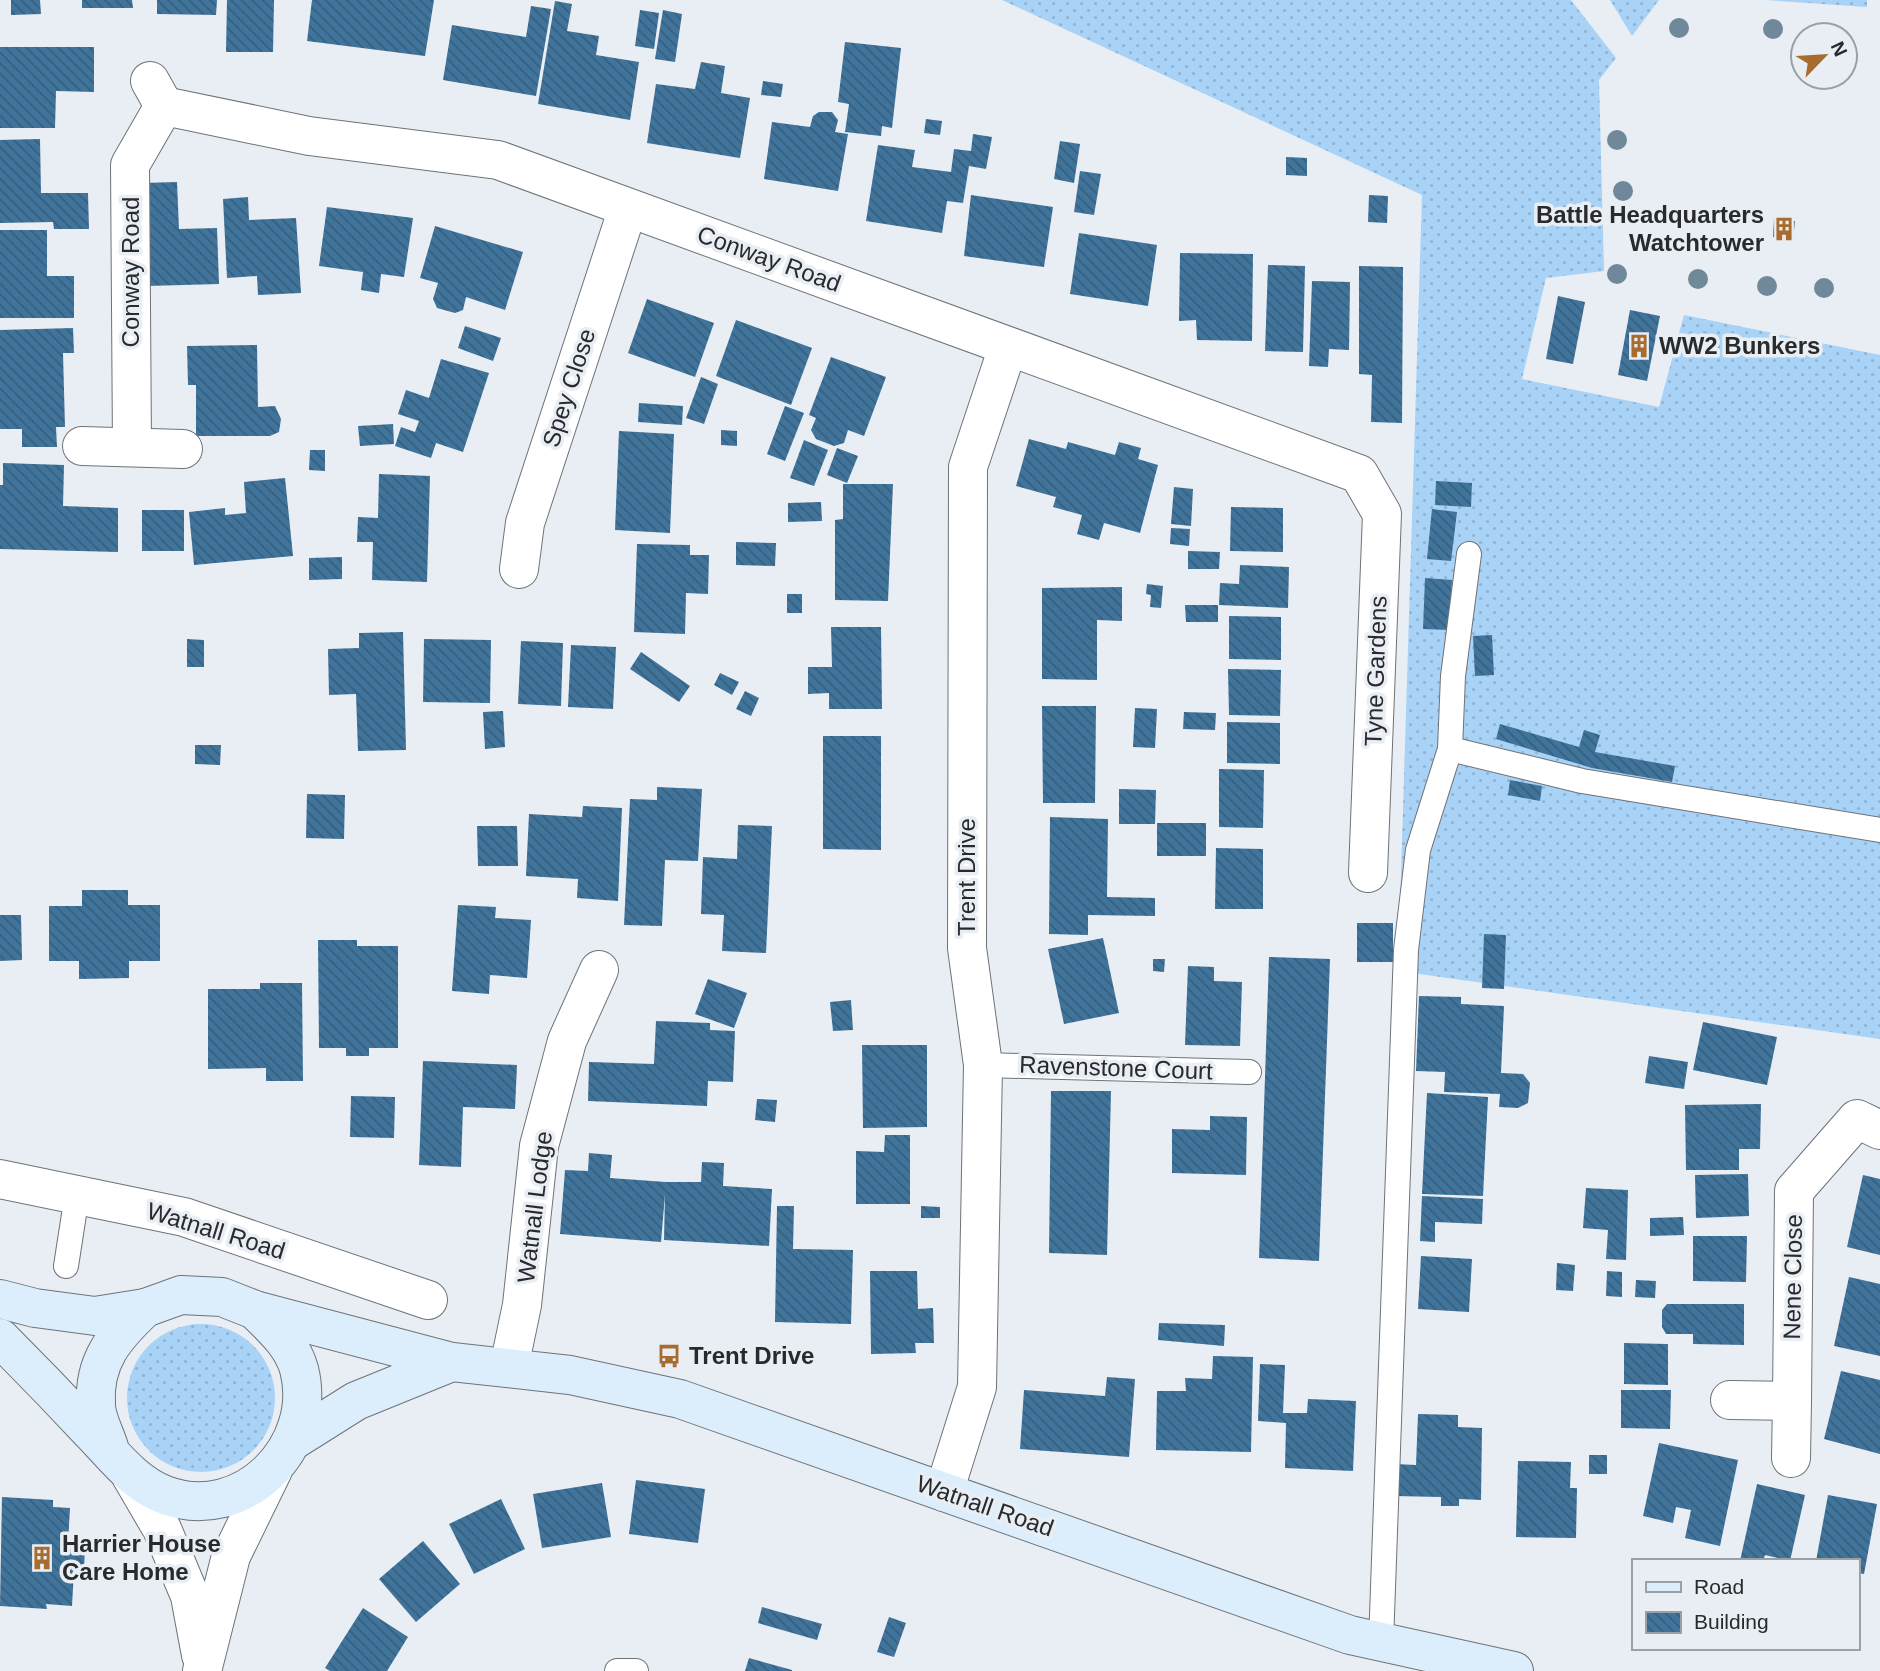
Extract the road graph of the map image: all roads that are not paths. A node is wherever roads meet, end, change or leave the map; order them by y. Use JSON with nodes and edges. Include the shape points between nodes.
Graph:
{"nodes":[{"id":1,"x":628,"y":208,"type":"junction"},
{"id":2,"x":1008,"y":346,"type":"junction"},
{"id":3,"x":82,"y":446,"type":"dead end"},
{"id":4,"x":132,"y":447,"type":"junction"},
{"id":5,"x":183,"y":449,"type":"dead end"},
{"id":6,"x":1359,"y":474,"type":"joint"},
{"id":7,"x":1469,"y":554,"type":"dead end"},
{"id":8,"x":519,"y":569,"type":"dead end"},
{"id":9,"x":1450,"y":749,"type":"junction"},
{"id":10,"x":1880,"y":831,"type":"edge"},
{"id":11,"x":1368,"y":873,"type":"dead end"},
{"id":12,"x":599,"y":970,"type":"dead end"},
{"id":13,"x":983,"y":1065,"type":"junction"},
{"id":14,"x":1249,"y":1072,"type":"dead end"},
{"id":15,"x":1880,"y":1130,"type":"edge"},
{"id":16,"x":0,"y":1179,"type":"edge"},
{"id":17,"x":77,"y":1195,"type":"junction"},
{"id":18,"x":66,"y":1266,"type":"dead end"},
{"id":19,"x":0,"y":1299,"type":"edge"},
{"id":20,"x":428,"y":1300,"type":"dead end"},
{"id":21,"x":145,"y":1308,"type":"junction"},
{"id":22,"x":255,"y":1310,"type":"junction"},
{"id":23,"x":0,"y":1338,"type":"edge"},
{"id":24,"x":452,"y":1362,"type":"junction"},
{"id":25,"x":509,"y":1367,"type":"junction"},
{"id":26,"x":1730,"y":1400,"type":"dead end"},
{"id":27,"x":1792,"y":1401,"type":"junction"},
{"id":28,"x":283,"y":1455,"type":"junction"},
{"id":29,"x":1791,"y":1458,"type":"dead end"},
{"id":30,"x":121,"y":1464,"type":"junction"},
{"id":31,"x":944,"y":1492,"type":"junction"},
{"id":32,"x":1381,"y":1643,"type":"junction"},
{"id":33,"x":202,"y":1667,"type":"edge"},
{"id":34,"x":617,"y":1671,"type":"edge"},
{"id":35,"x":636,"y":1671,"type":"edge"},
{"id":36,"x":1514,"y":1671,"type":"edge"}],
"edges":[{"from":1,"to":2,"type":"street","name":"Conway Road"},
{"from":1,"to":4,"type":"street","name":"Conway Road","via":[[498,160],[309,136],[157,93],[130,165]]},
{"from":1,"to":8,"type":"street","name":"Spey Close","via":[[525,523]]},
{"from":2,"to":6,"type":"street","name":"Conway Road"},
{"from":2,"to":13,"type":"street","name":"Trent Drive","via":[[968,467],[967,948]]},
{"from":3,"to":4,"type":"street"},
{"from":4,"to":5,"type":"street"},
{"from":6,"to":11,"type":"street","name":"Tyne Gardens","via":[[1382,514]]},
{"from":7,"to":9,"type":"lane","via":[[1453,676]]},
{"from":9,"to":10,"type":"lane","via":[[1582,781]]},
{"from":9,"to":32,"type":"lane","via":[[1418,850],[1406,950]]},
{"from":12,"to":25,"type":"street","name":"Watnall Lodge","via":[[567,1041],[538,1146],[522,1305]]},
{"from":13,"to":14,"type":"lane","name":"Ravenstone Court"},
{"from":13,"to":31,"type":"street","name":"Trent Drive","via":[[977,1387]]},
{"from":15,"to":27,"type":"street","name":"Nene Close","via":[[1857,1119],[1794,1191]]},
{"from":16,"to":17,"type":"street","name":"Watnall Road"},
{"from":17,"to":18,"type":"lane"},
{"from":17,"to":20,"type":"street","name":"Watnall Road","via":[[184,1217]]},
{"from":19,"to":21,"type":"main road","name":"Watnall Road","via":[[95,1315]]},
{"from":21,"to":22,"type":"main road","name":"Watnall Road","via":[[181,1295],[222,1297]]},
{"from":21,"to":30,"type":"main road","name":"Watnall Road","via":[[114,1337],[102,1362],[96,1406]]},
{"from":22,"to":24,"type":"main road","name":"Watnall Road"},
{"from":22,"to":28,"type":"main road","name":"Watnall Road","via":[[285,1340],[298,1368],[303,1402]]},
{"from":23,"to":30,"type":"main road","name":"Watnall Road"},
{"from":24,"to":25,"type":"main road","name":"Watnall Road"},
{"from":24,"to":28,"type":"main road","name":"Watnall Road","via":[[356,1401]]},
{"from":25,"to":31,"type":"main road","name":"Watnall Road","via":[[680,1399]]},
{"from":26,"to":27,"type":"street"},
{"from":27,"to":29,"type":"street","name":"Nene Close"},
{"from":28,"to":30,"type":"main road","name":"Watnall Road","via":[[242,1492],[208,1501],[166,1496]]},
{"from":28,"to":33,"type":"street","via":[[231,1556]]},
{"from":30,"to":33,"type":"street","via":[[162,1530],[190,1596]]},
{"from":31,"to":32,"type":"main road","name":"Watnall Road"},
{"from":32,"to":36,"type":"main road","name":"Watnall Road"},
{"from":34,"to":35,"type":"lane"}]}
